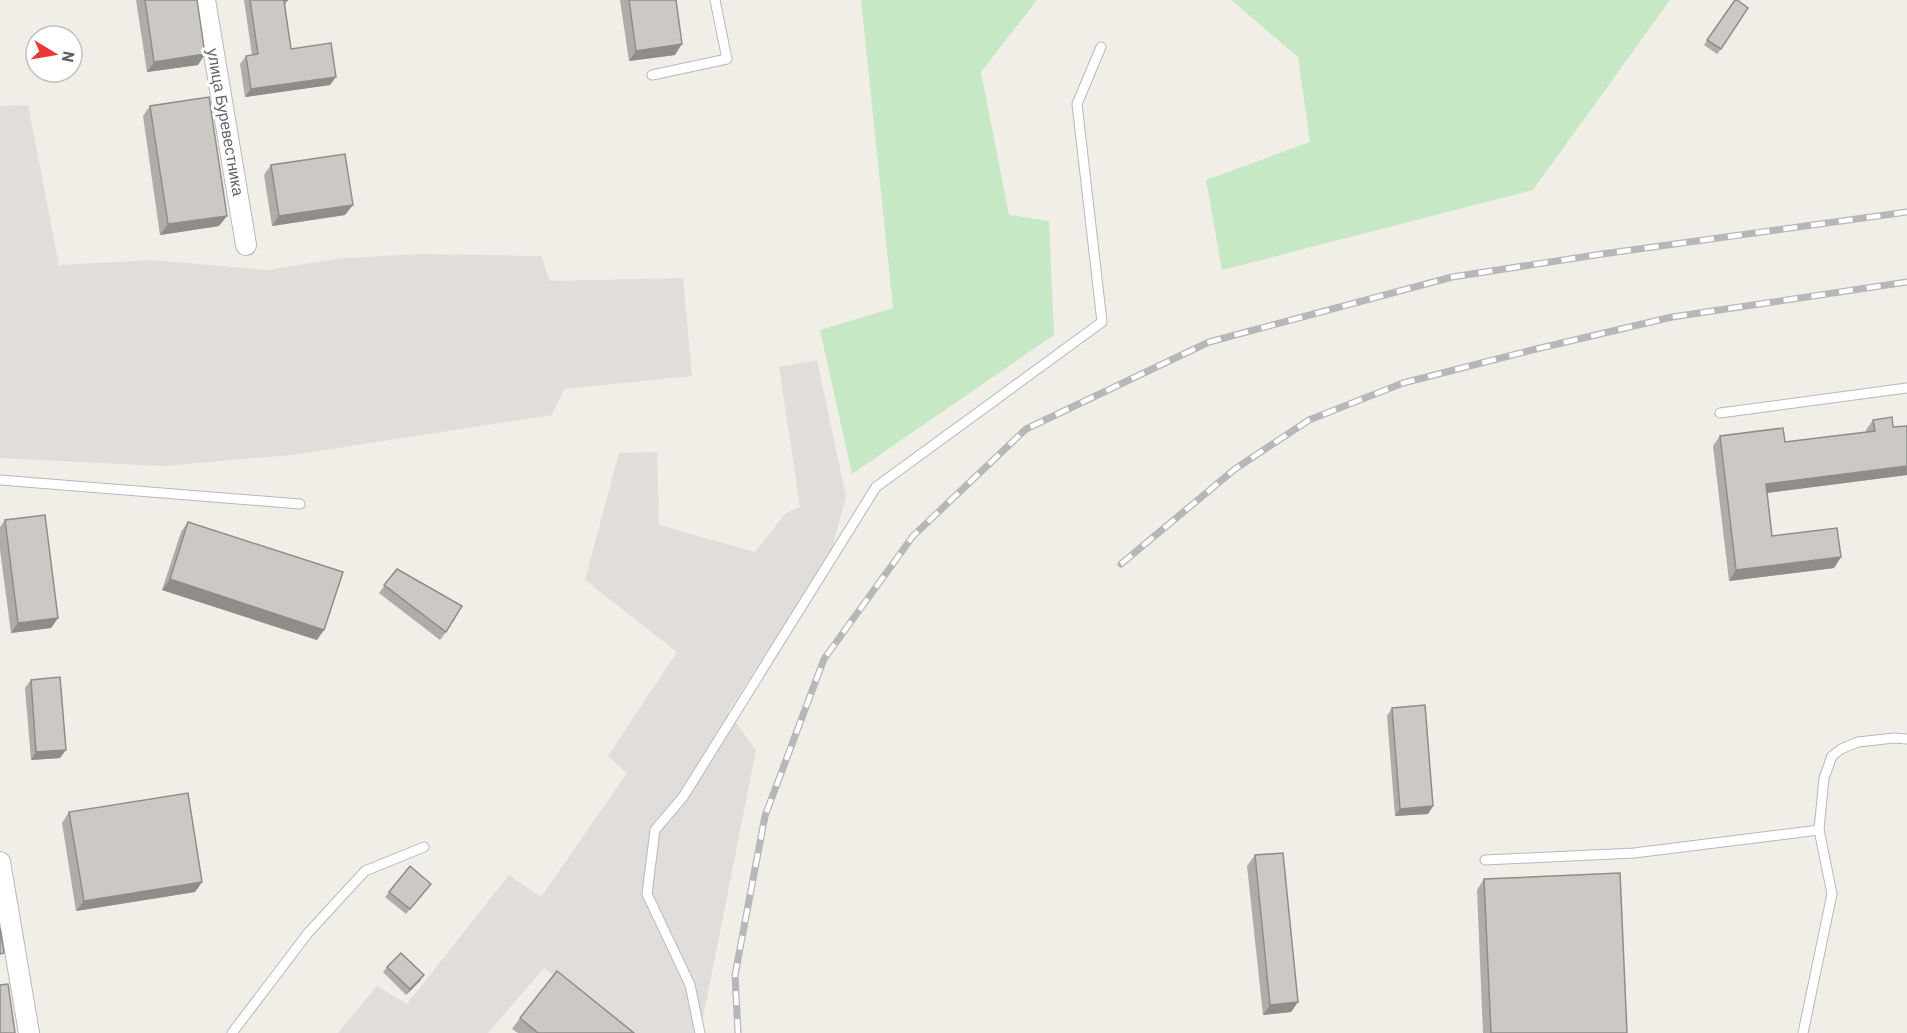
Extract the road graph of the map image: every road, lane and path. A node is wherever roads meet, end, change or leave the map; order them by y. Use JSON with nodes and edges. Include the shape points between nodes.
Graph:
{"nodes":[{"id":1,"x":205,"y":0,"type":"edge"},
{"id":2,"x":715,"y":0,"type":"edge"},
{"id":3,"x":1101,"y":47,"type":"dead end"},
{"id":4,"x":651,"y":75,"type":"dead end"},
{"id":5,"x":246,"y":245,"type":"dead end"},
{"id":6,"x":1907,"y":388,"type":"edge"},
{"id":7,"x":1720,"y":413,"type":"dead end"},
{"id":8,"x":0,"y":480,"type":"edge"},
{"id":9,"x":300,"y":504,"type":"dead end"},
{"id":10,"x":1907,"y":739,"type":"edge"},
{"id":11,"x":1818,"y":830,"type":"junction"},
{"id":12,"x":424,"y":847,"type":"dead end"},
{"id":13,"x":1485,"y":860,"type":"dead end"},
{"id":14,"x":0,"y":862,"type":"edge"},
{"id":15,"x":29,"y":1033,"type":"edge"},
{"id":16,"x":232,"y":1033,"type":"edge"},
{"id":17,"x":700,"y":1033,"type":"edge"},
{"id":18,"x":1803,"y":1033,"type":"edge"}],
"edges":[{"from":1,"to":5,"type":"street","name":"улица Буревестника"},
{"from":2,"to":4,"type":"lane","via":[[727,59]]},
{"from":3,"to":17,"type":"lane","via":[[1077,104],[1102,322],[876,487],[683,797],[655,830],[647,894],[690,985]]},
{"from":6,"to":7,"type":"lane"},
{"from":8,"to":9,"type":"lane"},
{"from":10,"to":11,"type":"lane","via":[[1858,742],[1832,756],[1824,778]]},
{"from":11,"to":13,"type":"lane","via":[[1634,853]]},
{"from":11,"to":18,"type":"lane","via":[[1832,894]]},
{"from":12,"to":16,"type":"lane","via":[[365,871],[308,933]]},
{"from":14,"to":15,"type":"street"}]}
